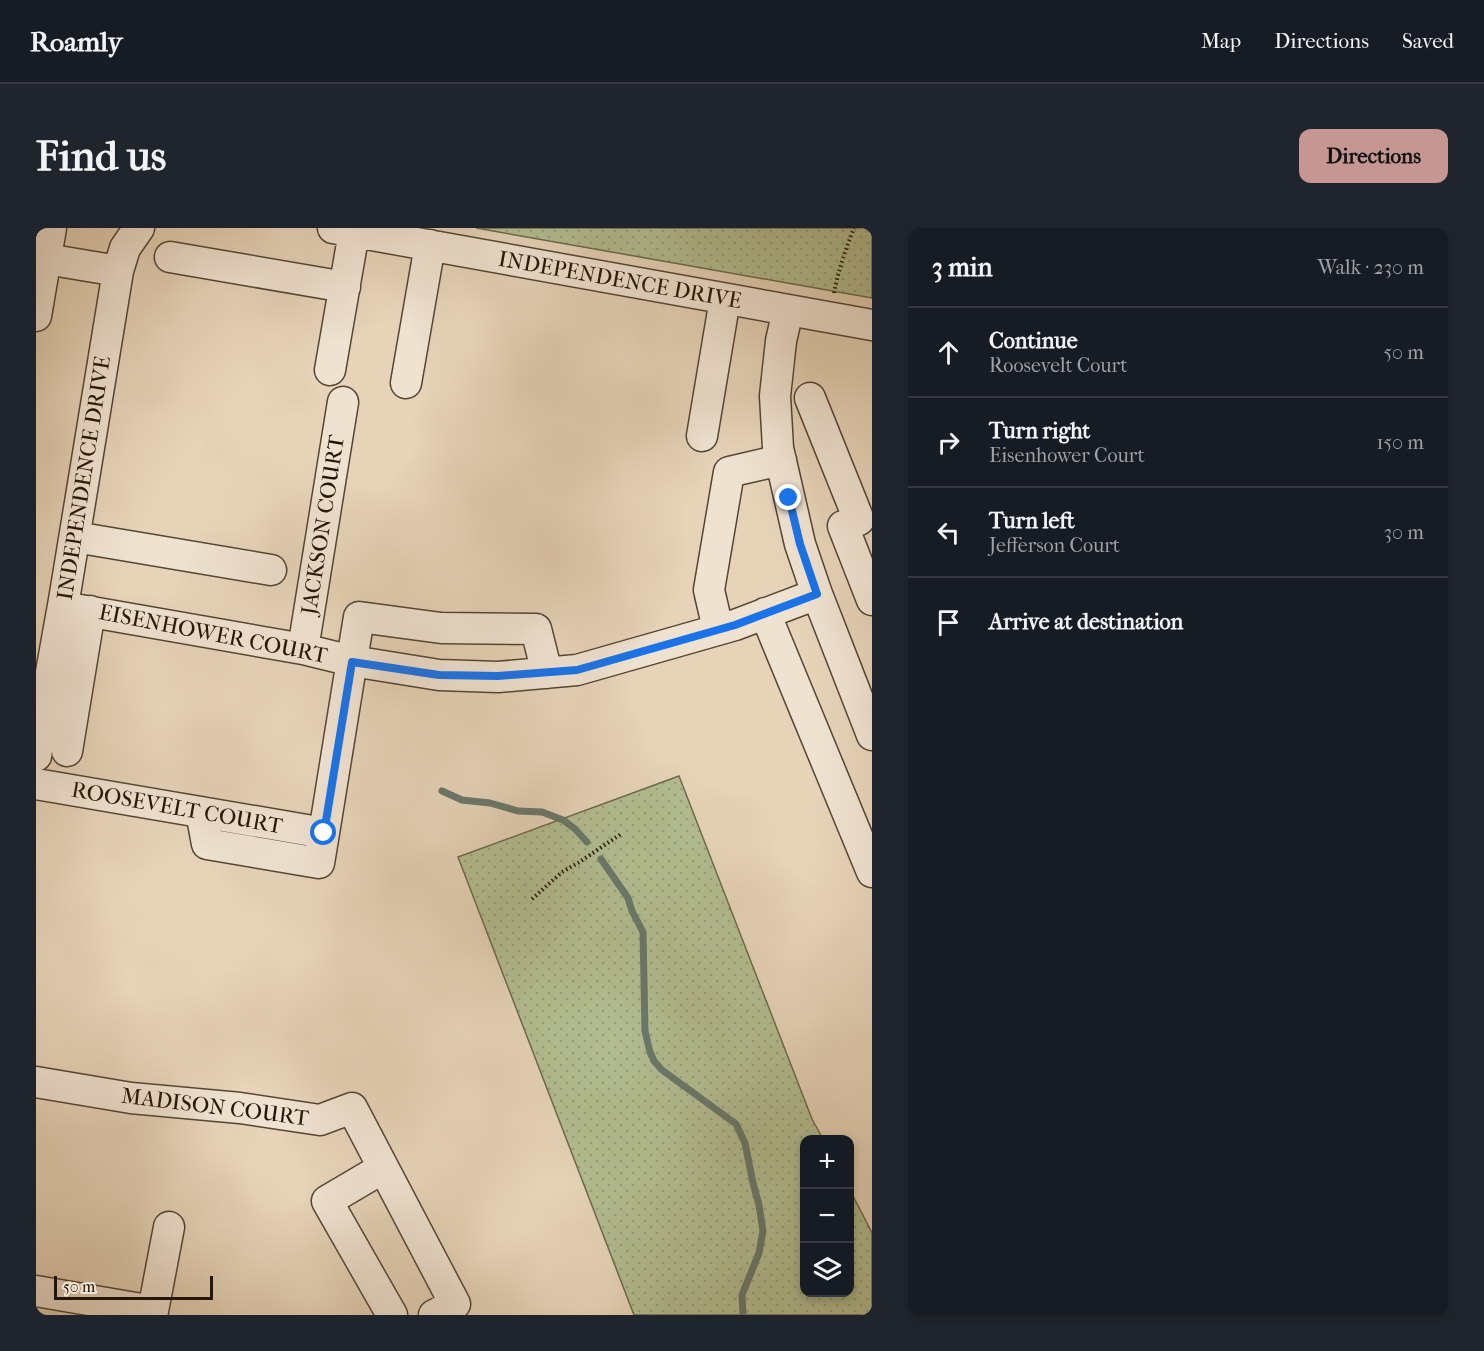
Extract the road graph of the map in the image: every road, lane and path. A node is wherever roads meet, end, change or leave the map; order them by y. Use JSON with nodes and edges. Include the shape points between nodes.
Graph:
{"nodes":[{"id":1,"x":51,"y":228,"type":"edge"},
{"id":2,"x":139,"y":228,"type":"edge"},
{"id":3,"x":854,"y":228,"type":"edge"},
{"id":4,"x":344,"y":230,"type":"edge"},
{"id":5,"x":430,"y":245,"type":"junction"},
{"id":6,"x":170,"y":257,"type":"dead end"},
{"id":7,"x":46,"y":259,"type":"junction"},
{"id":8,"x":118,"y":271,"type":"junction"},
{"id":9,"x":345,"y":287,"type":"junction"},
{"id":10,"x":725,"y":299,"type":"junction"},
{"id":11,"x":788,"y":310,"type":"junction"},
{"id":12,"x":36,"y":316,"type":"edge"},
{"id":13,"x":831,"y":318,"type":"junction"},
{"id":14,"x":872,"y":325,"type":"edge"},
{"id":15,"x":330,"y":370,"type":"dead end"},
{"id":16,"x":405,"y":382,"type":"dead end"},
{"id":17,"x":810,"y":398,"type":"dead end"},
{"id":18,"x":344,"y":402,"type":"dead end"},
{"id":19,"x":702,"y":436,"type":"dead end"},
{"id":20,"x":780,"y":460,"type":"junction"},
{"id":21,"x":858,"y":520,"type":"edge"},
{"id":22,"x":75,"y":537,"type":"junction"},
{"id":23,"x":800,"y":544,"type":"junction"},
{"id":24,"x":271,"y":570,"type":"dead end"},
{"id":25,"x":817,"y":594,"type":"junction"},
{"id":26,"x":872,"y":600,"type":"edge"},
{"id":27,"x":76,"y":609,"type":"junction"},
{"id":28,"x":765,"y":614,"type":"junction"},
{"id":29,"x":718,"y":629,"type":"junction"},
{"id":30,"x":303,"y":649,"type":"junction"},
{"id":31,"x":352,"y":662,"type":"junction"},
{"id":32,"x":547,"y":673,"type":"junction"},
{"id":33,"x":872,"y":735,"type":"edge"},
{"id":34,"x":67,"y":750,"type":"dead end"},
{"id":35,"x":36,"y":756,"type":"edge"},
{"id":36,"x":36,"y":784,"type":"edge"},
{"id":37,"x":621,"y":834,"type":"dead end"},
{"id":38,"x":872,"y":872,"type":"edge"},
{"id":39,"x":532,"y":899,"type":"dead end"},
{"id":40,"x":36,"y":1082,"type":"edge"},
{"id":41,"x":383,"y":1167,"type":"junction"},
{"id":42,"x":169,"y":1227,"type":"dead end"},
{"id":43,"x":36,"y":1291,"type":"edge"},
{"id":44,"x":444,"y":1309,"type":"edge"},
{"id":45,"x":392,"y":1315,"type":"edge"}],
"edges":[{"from":1,"to":7,"type":"street"},
{"from":2,"to":8,"type":"street","name":"INDEPENDENCE DRIVE","via":[[125,248]]},
{"from":3,"to":13,"type":"path","via":[[836,281]]},
{"from":4,"to":5,"type":"street","name":"INDEPENDENCE DRIVE"},
{"from":4,"to":9,"type":"street"},
{"from":5,"to":10,"type":"street","name":"INDEPENDENCE DRIVE"},
{"from":5,"to":16,"type":"street"},
{"from":6,"to":9,"type":"street"},
{"from":7,"to":8,"type":"street"},
{"from":7,"to":12,"type":"street"},
{"from":8,"to":22,"type":"street","name":"INDEPENDENCE DRIVE"},
{"from":9,"to":15,"type":"street"},
{"from":10,"to":11,"type":"street","name":"INDEPENDENCE DRIVE"},
{"from":10,"to":19,"type":"street"},
{"from":11,"to":13,"type":"street","name":"INDEPENDENCE DRIVE"},
{"from":11,"to":20,"type":"street","via":[[775,396]]},
{"from":13,"to":14,"type":"street","name":"INDEPENDENCE DRIVE"},
{"from":17,"to":21,"type":"street"},
{"from":18,"to":30,"type":"street","name":"JACKSON COURT"},
{"from":20,"to":23,"type":"street"},
{"from":20,"to":29,"type":"street","via":[[729,472],[709,590]]},
{"from":21,"to":23,"type":"street"},
{"from":21,"to":26,"type":"street"},
{"from":22,"to":24,"type":"street"},
{"from":22,"to":27,"type":"street","name":"INDEPENDENCE DRIVE"},
{"from":23,"to":25,"type":"street"},
{"from":25,"to":28,"type":"street","name":"EISENHOWER COURT"},
{"from":25,"to":33,"type":"street"},
{"from":27,"to":30,"type":"street","name":"EISENHOWER COURT"},
{"from":27,"to":34,"type":"street"},
{"from":27,"to":35,"type":"street","name":"INDEPENDENCE DRIVE"},
{"from":28,"to":29,"type":"street","name":"EISENHOWER COURT"},
{"from":28,"to":38,"type":"street"},
{"from":29,"to":32,"type":"street","name":"EISENHOWER COURT","via":[[577,670]]},
{"from":30,"to":31,"type":"street","name":"EISENHOWER COURT"},
{"from":31,"to":32,"type":"street","name":"EISENHOWER COURT","via":[[439,675]]},
{"from":31,"to":32,"type":"street","name":"ROOSEVELT COURT","via":[[359,617],[441,628],[536,630]]},
{"from":31,"to":36,"type":"street","name":"ROOSEVELT COURT","via":[[324,833]]},
{"from":37,"to":39,"type":"path","via":[[562,872]]},
{"from":40,"to":41,"type":"street","name":"MADISON COURT","via":[[131,1098],[320,1120],[352,1108]]},
{"from":41,"to":44,"type":"street","name":"MADISON COURT"},
{"from":41,"to":45,"type":"street","via":[[327,1200]]},
{"from":42,"to":43,"type":"street","via":[[153,1311]]}]}
